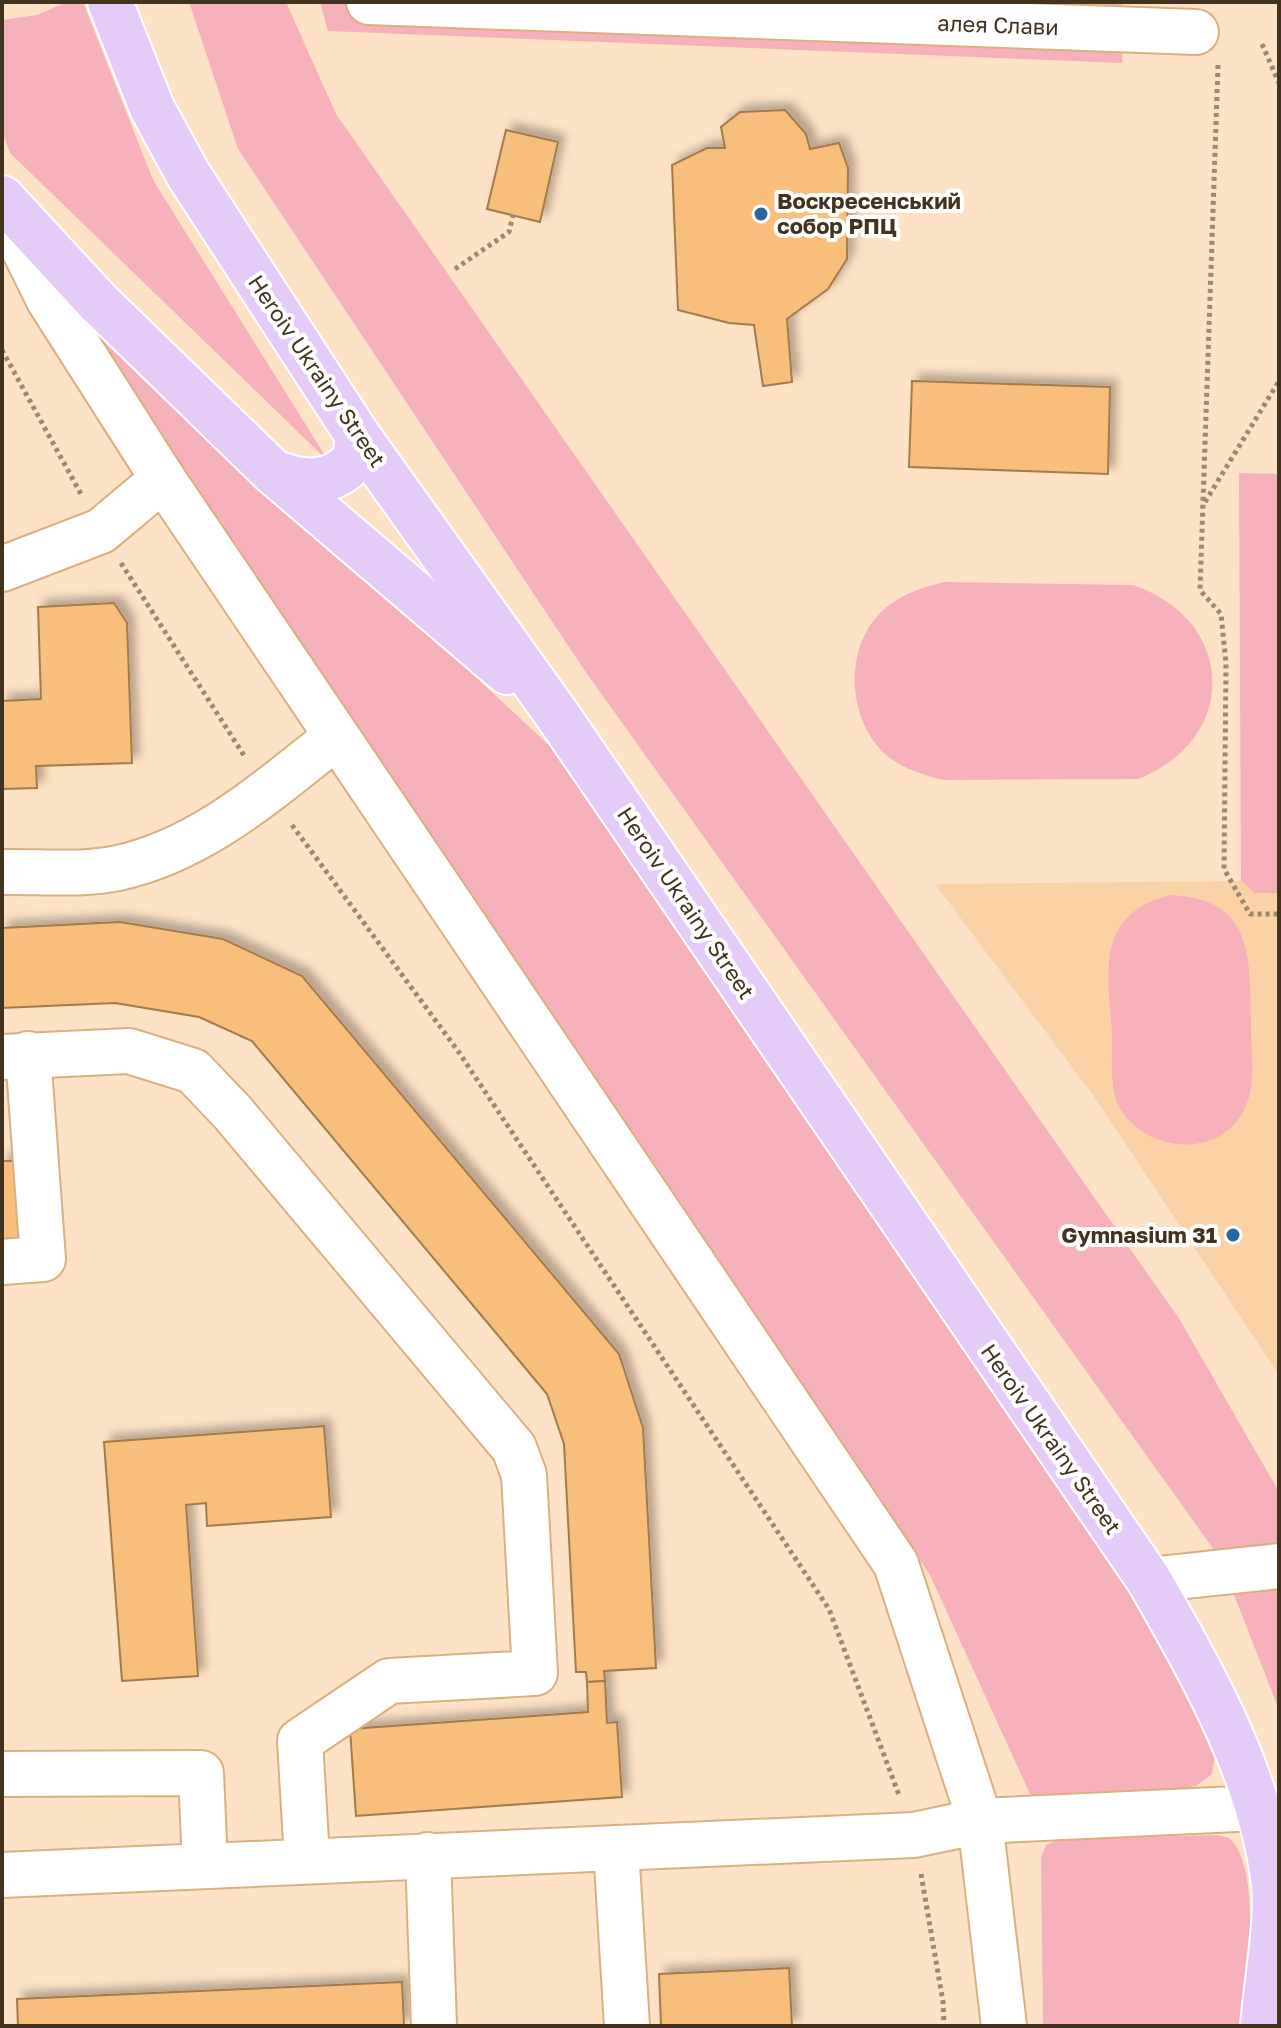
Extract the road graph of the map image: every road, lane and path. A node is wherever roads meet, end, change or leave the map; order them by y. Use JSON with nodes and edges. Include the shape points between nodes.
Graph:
{"nodes":[{"id":1,"x":110,"y":2,"type":"edge"},
{"id":2,"x":369,"y":2,"type":"edge"},
{"id":3,"x":1207,"y":43,"type":"joint"},
{"id":4,"x":1262,"y":44,"type":"dead end"},
{"id":5,"x":1279,"y":83,"type":"edge"},
{"id":6,"x":2,"y":198,"type":"edge"},
{"id":7,"x":2,"y":205,"type":"edge"},
{"id":8,"x":513,"y":215,"type":"dead end"},
{"id":9,"x":455,"y":269,"type":"dead end"},
{"id":10,"x":2,"y":350,"type":"edge"},
{"id":11,"x":1279,"y":381,"type":"edge"},
{"id":12,"x":358,"y":436,"type":"junction"},
{"id":13,"x":273,"y":472,"type":"junction"},
{"id":14,"x":163,"y":479,"type":"junction"},
{"id":15,"x":1204,"y":503,"type":"junction"},
{"id":16,"x":101,"y":531,"type":"junction"},
{"id":17,"x":2,"y":569,"type":"edge"},
{"id":18,"x":558,"y":716,"type":"junction"},
{"id":19,"x":336,"y":737,"type":"junction"},
{"id":20,"x":267,"y":791,"type":"junction"},
{"id":21,"x":2,"y":872,"type":"edge"},
{"id":22,"x":1279,"y":914,"type":"edge"},
{"id":23,"x":15,"y":1056,"type":"edge"},
{"id":24,"x":2,"y":1262,"type":"edge"},
{"id":25,"x":1279,"y":1566,"type":"edge"},
{"id":26,"x":1149,"y":1580,"type":"junction"},
{"id":27,"x":2,"y":1774,"type":"edge"},
{"id":28,"x":1258,"y":1808,"type":"junction"},
{"id":29,"x":980,"y":1821,"type":"junction"},
{"id":30,"x":914,"y":1835,"type":"junction"},
{"id":31,"x":616,"y":1848,"type":"junction"},
{"id":32,"x":428,"y":1855,"type":"junction"},
{"id":33,"x":307,"y":1859,"type":"junction"},
{"id":34,"x":205,"y":1865,"type":"junction"},
{"id":35,"x":2,"y":1875,"type":"edge"},
{"id":36,"x":434,"y":2026,"type":"edge"},
{"id":37,"x":627,"y":2026,"type":"edge"},
{"id":38,"x":944,"y":2026,"type":"edge"},
{"id":39,"x":1004,"y":2026,"type":"edge"},
{"id":40,"x":1263,"y":2026,"type":"edge"}],
"edges":[{"from":1,"to":12,"type":"main road","name":"Heroiv Ukrainy Street","via":[[152,108],[188,174]]},
{"from":2,"to":3,"type":"street","name":"алея Слави"},
{"from":3,"to":15,"type":"path"},
{"from":4,"to":5,"type":"path"},
{"from":6,"to":13,"type":"main road","via":[[98,302]]},
{"from":7,"to":14,"type":"street","via":[[49,300]]},
{"from":8,"to":9,"type":"path","via":[[509,232]]},
{"from":10,"to":16,"type":"path"},
{"from":11,"to":15,"type":"path"},
{"from":12,"to":13,"type":"main road","via":[[355,459],[333,478],[297,481]]},
{"from":12,"to":18,"type":"main road","name":"Heroiv Ukrainy Street"},
{"from":13,"to":18,"type":"main road"},
{"from":14,"to":16,"type":"street"},
{"from":14,"to":19,"type":"street"},
{"from":15,"to":22,"type":"path","via":[[1200,590],[1221,614],[1226,663],[1224,869],[1250,914]]},
{"from":16,"to":17,"type":"street"},
{"from":16,"to":20,"type":"path"},
{"from":18,"to":26,"type":"main road","name":"Heroiv Ukrainy Street"},
{"from":19,"to":20,"type":"street"},
{"from":19,"to":29,"type":"street","via":[[896,1564]]},
{"from":20,"to":21,"type":"street","via":[[181,848],[116,868]]},
{"from":20,"to":30,"type":"path","via":[[458,1051],[829,1609]]},
{"from":23,"to":24,"type":"street","via":[[43,1259]]},
{"from":23,"to":33,"type":"street","via":[[129,1051],[193,1071],[514,1448],[524,1475],[535,1673],[389,1681],[300,1741]]},
{"from":25,"to":26,"type":"street"},
{"from":26,"to":28,"type":"main road","name":"Heroiv Ukrainy Street","via":[[1215,1696]]},
{"from":27,"to":34,"type":"street","via":[[201,1773]]},
{"from":28,"to":29,"type":"street"},
{"from":28,"to":40,"type":"main road","name":"Heroiv Ukrainy Street","via":[[1275,1887]]},
{"from":29,"to":30,"type":"street"},
{"from":29,"to":39,"type":"street"},
{"from":30,"to":31,"type":"street"},
{"from":30,"to":38,"type":"path"},
{"from":31,"to":32,"type":"street"},
{"from":31,"to":37,"type":"street"},
{"from":32,"to":33,"type":"street"},
{"from":32,"to":36,"type":"street"},
{"from":33,"to":34,"type":"street"},
{"from":34,"to":35,"type":"street"}]}
